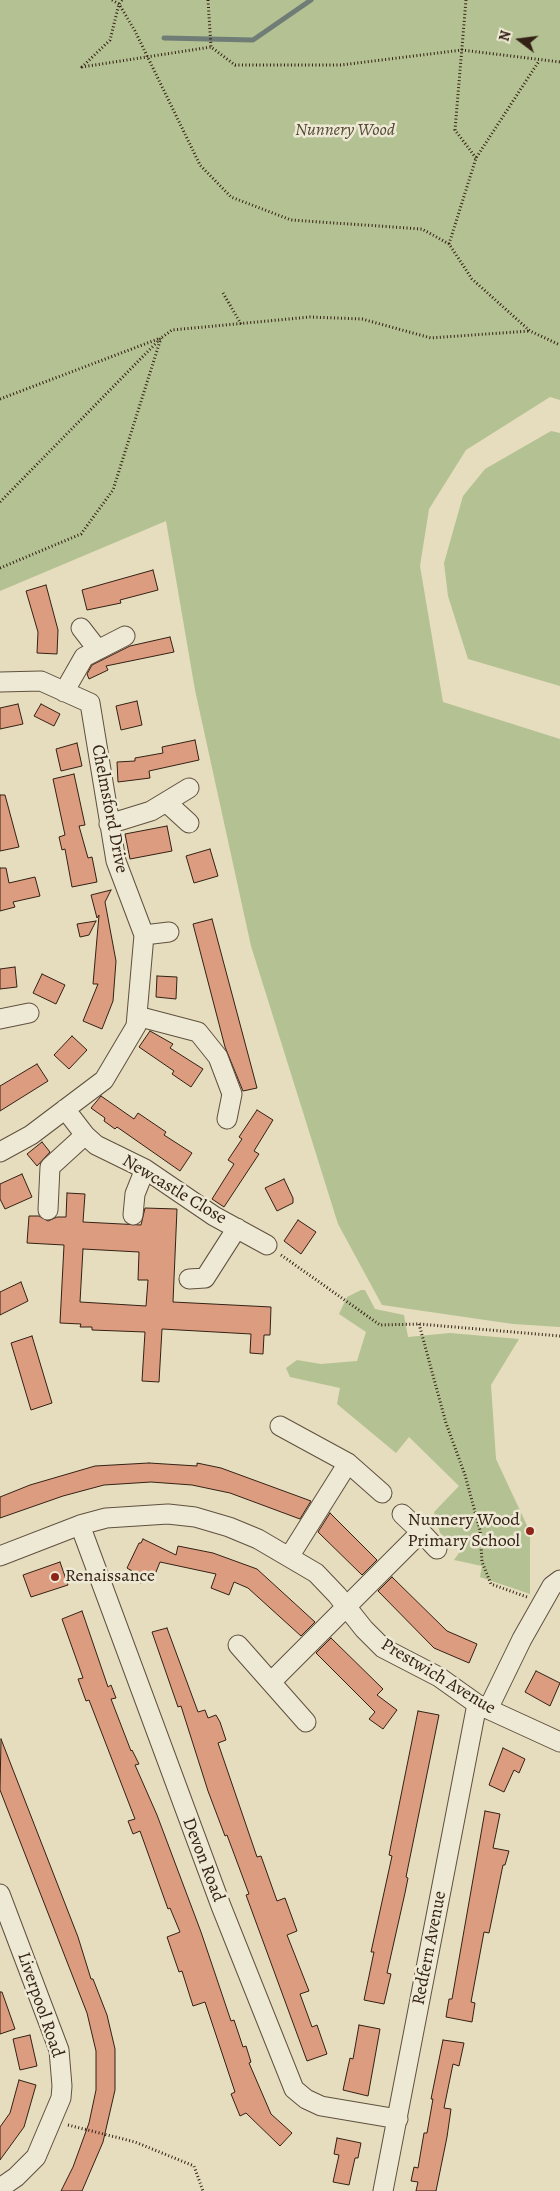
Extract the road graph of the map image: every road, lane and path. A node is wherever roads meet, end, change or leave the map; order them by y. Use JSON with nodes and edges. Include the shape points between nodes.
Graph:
{"nodes":[{"id":1,"x":112,"y":0,"type":"edge"},
{"id":2,"x":122,"y":0,"type":"edge"},
{"id":3,"x":208,"y":0,"type":"edge"},
{"id":4,"x":466,"y":0,"type":"edge"},
{"id":5,"x":118,"y":4,"type":"junction"},
{"id":6,"x":211,"y":47,"type":"junction"},
{"id":7,"x":462,"y":50,"type":"junction"},
{"id":8,"x":148,"y":58,"type":"junction"},
{"id":9,"x":539,"y":61,"type":"junction"},
{"id":10,"x":560,"y":62,"type":"edge"},
{"id":11,"x":476,"y":158,"type":"junction"},
{"id":12,"x":449,"y":244,"type":"junction"},
{"id":13,"x":223,"y":293,"type":"dead end"},
{"id":14,"x":241,"y":324,"type":"junction"},
{"id":15,"x":530,"y":330,"type":"junction"},
{"id":16,"x":161,"y":338,"type":"junction"},
{"id":17,"x":560,"y":345,"type":"edge"},
{"id":18,"x":0,"y":399,"type":"edge"},
{"id":19,"x":0,"y":502,"type":"edge"},
{"id":20,"x":0,"y":568,"type":"edge"},
{"id":21,"x":81,"y":628,"type":"dead end"},
{"id":22,"x":125,"y":636,"type":"dead end"},
{"id":23,"x":98,"y":650,"type":"junction"},
{"id":24,"x":0,"y":682,"type":"edge"},
{"id":25,"x":64,"y":692,"type":"junction"},
{"id":26,"x":190,"y":788,"type":"dead end"},
{"id":27,"x":166,"y":802,"type":"junction"},
{"id":28,"x":189,"y":823,"type":"dead end"},
{"id":29,"x":109,"y":824,"type":"junction"},
{"id":30,"x":169,"y":932,"type":"dead end"},
{"id":31,"x":144,"y":936,"type":"junction"},
{"id":32,"x":28,"y":1013,"type":"dead end"},
{"id":33,"x":137,"y":1016,"type":"junction"},
{"id":34,"x":0,"y":1019,"type":"edge"},
{"id":35,"x":65,"y":1109,"type":"junction"},
{"id":36,"x":227,"y":1119,"type":"dead end"},
{"id":37,"x":85,"y":1135,"type":"junction"},
{"id":38,"x":0,"y":1152,"type":"edge"},
{"id":39,"x":145,"y":1168,"type":"junction"},
{"id":40,"x":48,"y":1210,"type":"dead end"},
{"id":41,"x":133,"y":1215,"type":"dead end"},
{"id":42,"x":237,"y":1228,"type":"junction"},
{"id":43,"x":267,"y":1245,"type":"joint"},
{"id":44,"x":189,"y":1279,"type":"dead end"},
{"id":45,"x":419,"y":1324,"type":"junction"},
{"id":46,"x":560,"y":1336,"type":"edge"},
{"id":47,"x":280,"y":1426,"type":"dead end"},
{"id":48,"x":348,"y":1463,"type":"junction"},
{"id":49,"x":382,"y":1493,"type":"dead end"},
{"id":50,"x":402,"y":1514,"type":"dead end"},
{"id":51,"x":80,"y":1525,"type":"junction"},
{"id":52,"x":421,"y":1532,"type":"junction"},
{"id":53,"x":437,"y":1549,"type":"dead end"},
{"id":54,"x":0,"y":1556,"type":"edge"},
{"id":55,"x":289,"y":1557,"type":"junction"},
{"id":56,"x":557,"y":1585,"type":"edge"},
{"id":57,"x":346,"y":1606,"type":"junction"},
{"id":58,"x":524,"y":1606,"type":"dead end"},
{"id":59,"x":238,"y":1645,"type":"dead end"},
{"id":60,"x":271,"y":1682,"type":"junction"},
{"id":61,"x":482,"y":1706,"type":"junction"},
{"id":62,"x":306,"y":1722,"type":"dead end"},
{"id":63,"x":560,"y":1742,"type":"edge"},
{"id":64,"x":0,"y":1894,"type":"edge"},
{"id":65,"x":398,"y":2119,"type":"junction"},
{"id":66,"x":52,"y":2121,"type":"junction"},
{"id":67,"x":0,"y":2188,"type":"edge"},
{"id":68,"x":203,"y":2191,"type":"edge"},
{"id":69,"x":383,"y":2191,"type":"edge"}],
"edges":[{"from":1,"to":5,"type":"path"},
{"from":2,"to":5,"type":"path"},
{"from":3,"to":6,"type":"path"},
{"from":4,"to":7,"type":"path"},
{"from":5,"to":8,"type":"path"},
{"from":5,"to":8,"type":"path","via":[[110,40],[82,67]]},
{"from":6,"to":7,"type":"path","via":[[234,65],[341,65]]},
{"from":6,"to":8,"type":"path"},
{"from":7,"to":9,"type":"path"},
{"from":7,"to":11,"type":"path","via":[[455,130]]},
{"from":8,"to":12,"type":"path","via":[[200,165],[232,197],[291,220],[422,229]]},
{"from":9,"to":10,"type":"path"},
{"from":9,"to":11,"type":"path"},
{"from":11,"to":12,"type":"path"},
{"from":12,"to":15,"type":"path","via":[[472,279]]},
{"from":13,"to":14,"type":"path"},
{"from":14,"to":15,"type":"path","via":[[310,317],[362,318],[431,338]]},
{"from":14,"to":16,"type":"path","via":[[172,330]]},
{"from":15,"to":17,"type":"path"},
{"from":16,"to":18,"type":"path"},
{"from":16,"to":19,"type":"path"},
{"from":16,"to":20,"type":"path","via":[[113,490],[81,534]]},
{"from":21,"to":23,"type":"street"},
{"from":22,"to":23,"type":"street"},
{"from":23,"to":25,"type":"street","via":[[84,657]]},
{"from":24,"to":25,"type":"street","name":"Chelmsford Drive","via":[[41,682]]},
{"from":25,"to":29,"type":"street","name":"Chelmsford Drive","via":[[90,703]]},
{"from":26,"to":27,"type":"street"},
{"from":27,"to":28,"type":"street"},
{"from":27,"to":29,"type":"street","via":[[151,811]]},
{"from":29,"to":31,"type":"street","name":"Chelmsford Drive","via":[[116,861]]},
{"from":30,"to":31,"type":"street"},
{"from":31,"to":33,"type":"street","name":"Chelmsford Drive"},
{"from":32,"to":34,"type":"street"},
{"from":33,"to":35,"type":"street","name":"Chelmsford Drive","via":[[136,1026],[104,1080]]},
{"from":33,"to":36,"type":"street","via":[[198,1032],[218,1057],[232,1094]]},
{"from":35,"to":37,"type":"street","name":"Newcastle Close"},
{"from":35,"to":38,"type":"street","name":"Chelmsford Drive","via":[[31,1135]]},
{"from":37,"to":39,"type":"street","name":"Newcastle Close","via":[[96,1145]]},
{"from":37,"to":40,"type":"street","via":[[50,1167]]},
{"from":39,"to":41,"type":"street","via":[[135,1194]]},
{"from":39,"to":42,"type":"street","name":"Newcastle Close","via":[[214,1216]]},
{"from":42,"to":43,"type":"street","name":"Newcastle Close"},
{"from":42,"to":44,"type":"street","via":[[205,1278]]},
{"from":43,"to":45,"type":"path","via":[[380,1325]]},
{"from":45,"to":46,"type":"path"},
{"from":45,"to":58,"type":"path","via":[[446,1423],[478,1520],[482,1562],[491,1584],[528,1598]]},
{"from":47,"to":48,"type":"street"},
{"from":48,"to":49,"type":"street"},
{"from":48,"to":55,"type":"street"},
{"from":50,"to":52,"type":"street"},
{"from":51,"to":54,"type":"street","name":"Prestwich Avenue"},
{"from":51,"to":55,"type":"street","name":"Prestwich Avenue","via":[[133,1514],[195,1517],[244,1533]]},
{"from":51,"to":65,"type":"street","name":"Devon Road","via":[[221,1906],[294,2089],[321,2106]]},
{"from":52,"to":53,"type":"street"},
{"from":52,"to":57,"type":"street"},
{"from":55,"to":57,"type":"street","name":"Prestwich Avenue","via":[[316,1573]]},
{"from":56,"to":61,"type":"street","name":"Redfern Avenue"},
{"from":57,"to":60,"type":"street"},
{"from":57,"to":61,"type":"street","name":"Prestwich Avenue","via":[[383,1648],[439,1677]]},
{"from":59,"to":60,"type":"street"},
{"from":60,"to":62,"type":"street"},
{"from":61,"to":63,"type":"street","name":"Prestwich Avenue"},
{"from":61,"to":65,"type":"street","name":"Redfern Avenue"},
{"from":64,"to":66,"type":"street","name":"Liverpool Road","via":[[58,2050],[61,2098]]},
{"from":65,"to":69,"type":"street","name":"Redfern Avenue"},
{"from":66,"to":67,"type":"street","name":"Liverpool Road","via":[[36,2157]]},
{"from":66,"to":68,"type":"path","via":[[135,2142],[194,2166]]}]}
